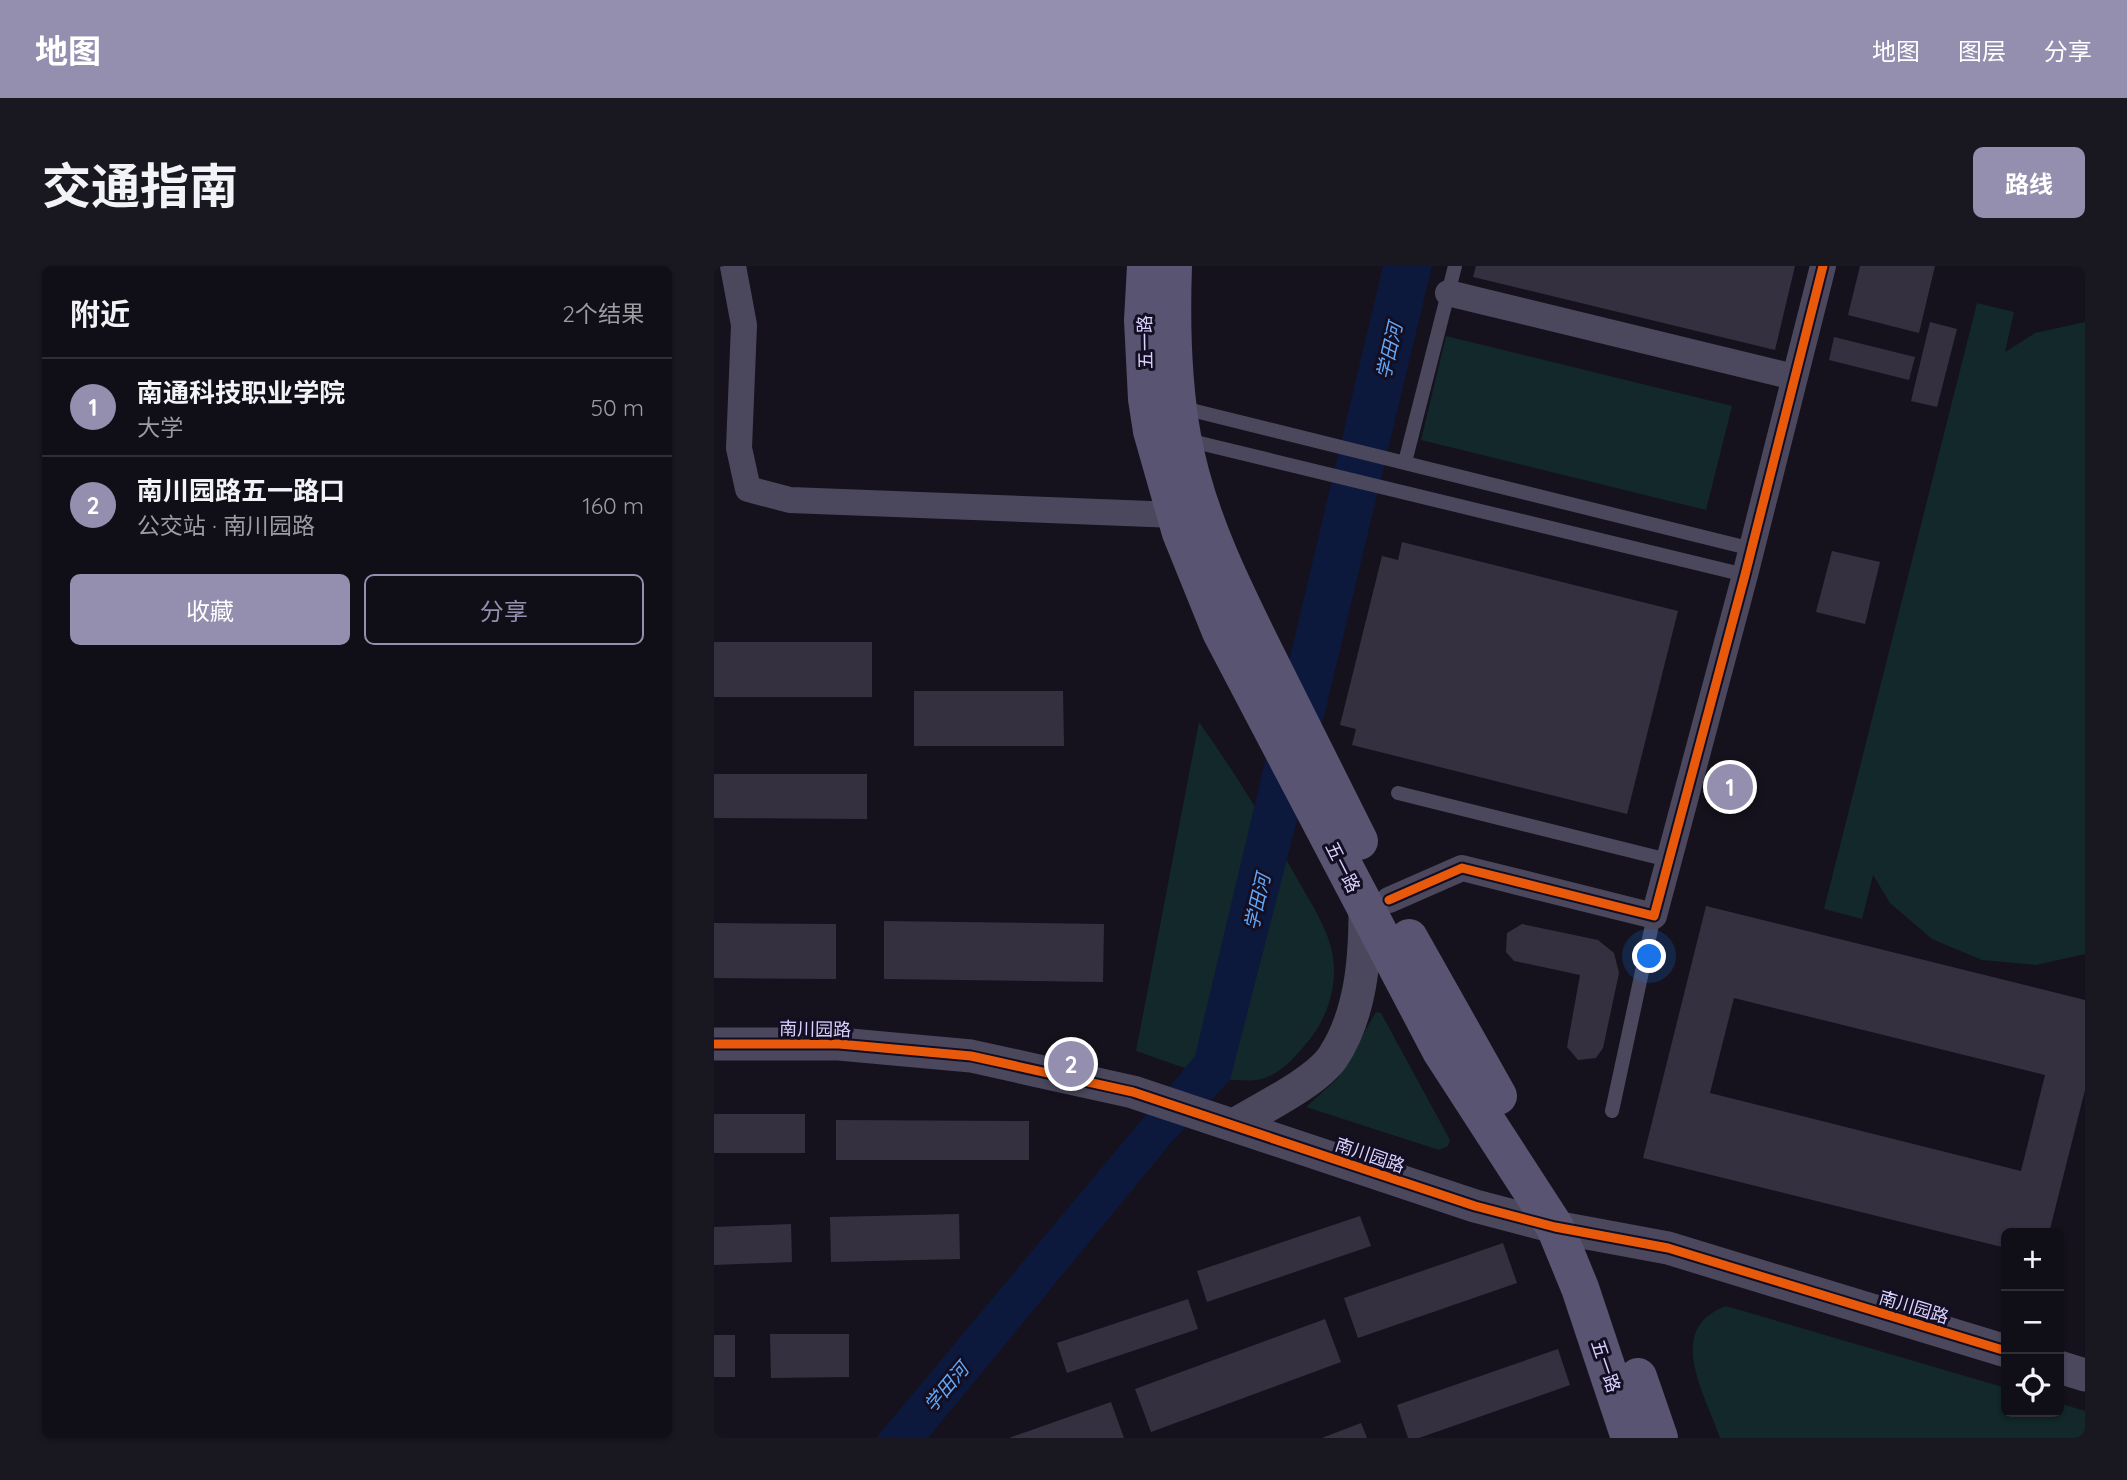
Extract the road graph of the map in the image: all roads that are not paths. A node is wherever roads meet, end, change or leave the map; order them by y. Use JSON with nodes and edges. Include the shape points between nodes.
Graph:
{"nodes":[{"id":1,"x":733,"y":266,"type":"edge"},
{"id":2,"x":1146,"y":266,"type":"edge"},
{"id":3,"x":1173,"y":266,"type":"edge"},
{"id":4,"x":1455,"y":266,"type":"edge"},
{"id":5,"x":1823,"y":266,"type":"edge"},
{"id":6,"x":1448,"y":293,"type":"junction"},
{"id":7,"x":1794,"y":377,"type":"junction"},
{"id":8,"x":1164,"y":419,"type":"junction"},
{"id":9,"x":1405,"y":462,"type":"junction"},
{"id":10,"x":1188,"y":509,"type":"junction"},
{"id":11,"x":1752,"y":549,"type":"junction"},
{"id":12,"x":1745,"y":575,"type":"junction"},
{"id":13,"x":1398,"y":793,"type":"dead end"},
{"id":14,"x":1668,"y":860,"type":"junction"},
{"id":15,"x":1377,"y":906,"type":"junction"},
{"id":16,"x":1654,"y":916,"type":"junction"},
{"id":17,"x":714,"y":1044,"type":"edge"},
{"id":18,"x":1612,"y":1111,"type":"dead end"},
{"id":19,"x":1222,"y":1120,"type":"junction"},
{"id":20,"x":1567,"y":1228,"type":"junction"},
{"id":21,"x":2001,"y":1349,"type":"edge"},
{"id":22,"x":2064,"y":1369,"type":"edge"},
{"id":23,"x":2085,"y":1375,"type":"edge"},
{"id":24,"x":1630,"y":1438,"type":"edge"},
{"id":25,"x":1659,"y":1438,"type":"edge"}],
"edges":[{"from":1,"to":10,"type":"street","via":[[744,325],[739,449],[748,489],[790,500]]},
{"from":2,"to":8,"type":"main road","name":"五一路","via":[[1143,320]]},
{"from":3,"to":8,"type":"main road","name":"五一路"},
{"from":4,"to":6,"type":"lane"},
{"from":5,"to":7,"type":"street"},
{"from":6,"to":7,"type":"street"},
{"from":6,"to":9,"type":"lane"},
{"from":7,"to":11,"type":"street"},
{"from":8,"to":9,"type":"lane"},
{"from":8,"to":10,"type":"main road","name":"五一路"},
{"from":8,"to":12,"type":"lane"},
{"from":9,"to":11,"type":"lane"},
{"from":10,"to":15,"type":"main road","name":"五一路","via":[[1208,530],[1324,769]]},
{"from":10,"to":15,"type":"main road","name":"五一路","via":[[1221,632],[1311,805]]},
{"from":11,"to":12,"type":"street"},
{"from":12,"to":14,"type":"street"},
{"from":13,"to":14,"type":"lane"},
{"from":14,"to":16,"type":"street"},
{"from":15,"to":16,"type":"street","via":[[1462,868]]},
{"from":15,"to":19,"type":"street","via":[[1353,1011],[1332,1058],[1298,1087]]},
{"from":15,"to":20,"type":"main road","name":"五一路","via":[[1537,1165]]},
{"from":16,"to":18,"type":"lane"},
{"from":17,"to":19,"type":"street","name":"南川园路","via":[[839,1044],[971,1056],[1133,1092]]},
{"from":19,"to":20,"type":"street","name":"南川园路","via":[[1427,1191]]},
{"from":20,"to":21,"type":"street","name":"南川园路","via":[[1668,1248]]},
{"from":20,"to":24,"type":"main road","name":"五一路","via":[[1580,1288]]},
{"from":20,"to":25,"type":"main road","name":"五一路","via":[[1607,1290]]},
{"from":22,"to":23,"type":"street"}]}
